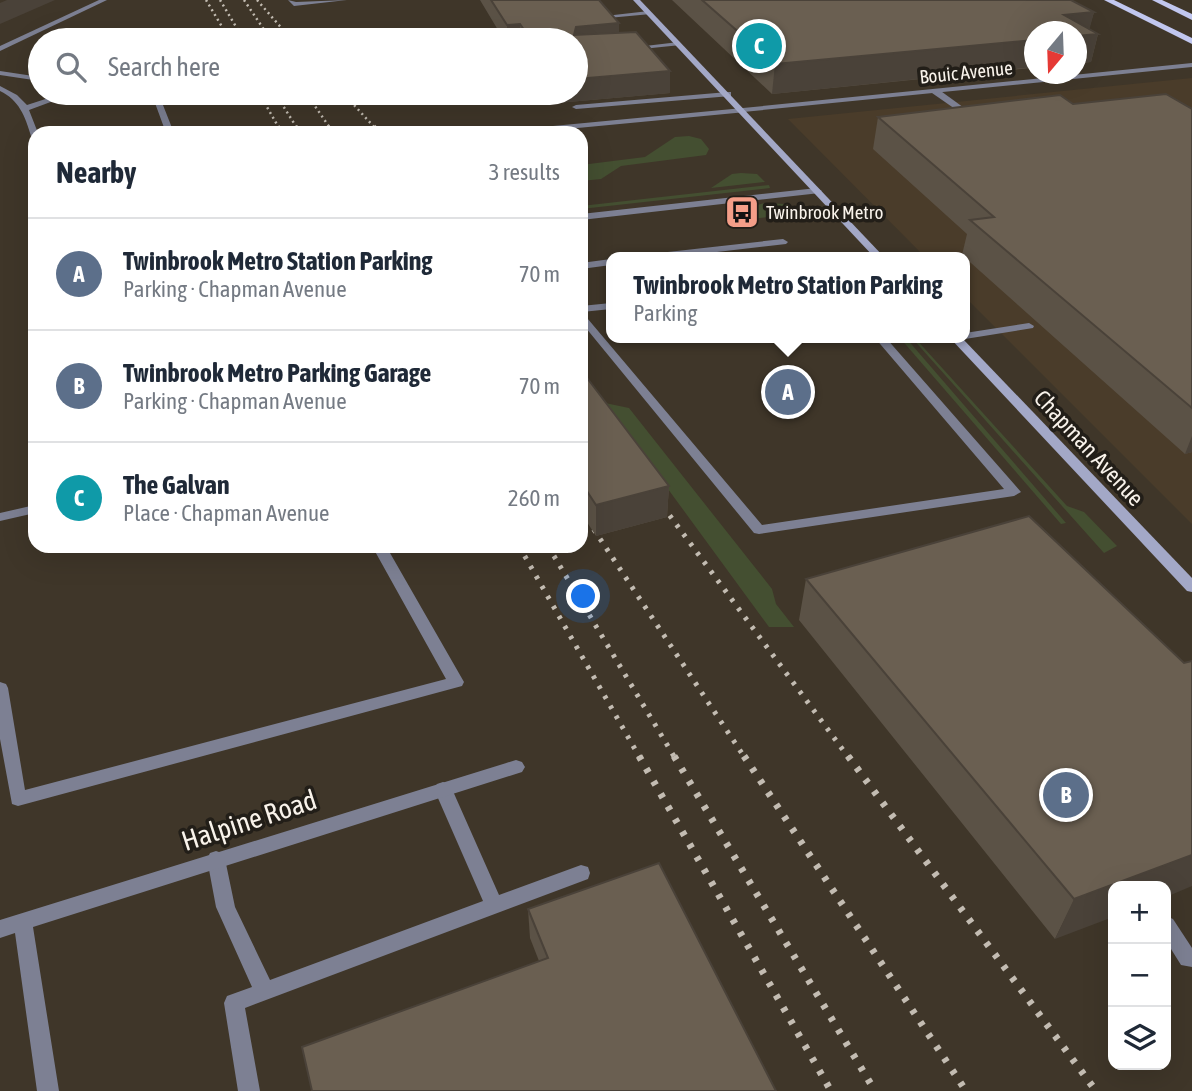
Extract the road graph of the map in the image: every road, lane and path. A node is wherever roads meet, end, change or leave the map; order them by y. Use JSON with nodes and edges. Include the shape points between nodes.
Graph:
{"nodes":[{"id":1,"x":104,"y":0,"type":"edge"},
{"id":2,"x":344,"y":0,"type":"edge"},
{"id":3,"x":636,"y":0,"type":"edge"},
{"id":4,"x":1108,"y":0,"type":"edge"},
{"id":5,"x":1156,"y":0,"type":"edge"},
{"id":6,"x":292,"y":2,"type":"edge"},
{"id":7,"x":649,"y":13,"type":"junction"},
{"id":8,"x":608,"y":16,"type":"edge"},
{"id":9,"x":1192,"y":17,"type":"edge"},
{"id":10,"x":45,"y":28,"type":"edge"},
{"id":11,"x":28,"y":36,"type":"edge"},
{"id":12,"x":1189,"y":39,"type":"edge"},
{"id":13,"x":679,"y":44,"type":"junction"},
{"id":14,"x":621,"y":48,"type":"edge"},
{"id":15,"x":0,"y":49,"type":"edge"},
{"id":16,"x":1192,"y":65,"type":"edge"},
{"id":17,"x":0,"y":73,"type":"edge"},
{"id":18,"x":28,"y":77,"type":"edge"},
{"id":19,"x":0,"y":88,"type":"edge"},
{"id":20,"x":934,"y":91,"type":"junction"},
{"id":21,"x":727,"y":94,"type":"junction"},
{"id":22,"x":36,"y":105,"type":"edge"},
{"id":23,"x":159,"y":105,"type":"edge"},
{"id":24,"x":576,"y":107,"type":"edge"},
{"id":25,"x":27,"y":108,"type":"junction"},
{"id":26,"x":743,"y":110,"type":"junction"},
{"id":27,"x":976,"y":120,"type":"edge"},
{"id":28,"x":32,"y":126,"type":"edge"},
{"id":29,"x":167,"y":126,"type":"edge"},
{"id":30,"x":573,"y":126,"type":"edge"},
{"id":31,"x":817,"y":191,"type":"junction"},
{"id":32,"x":588,"y":216,"type":"edge"},
{"id":33,"x":783,"y":242,"type":"dead end"},
{"id":34,"x":694,"y":252,"type":"edge"},
{"id":35,"x":874,"y":252,"type":"edge"},
{"id":36,"x":606,"y":263,"type":"edge"},
{"id":37,"x":588,"y":266,"type":"edge"},
{"id":38,"x":606,"y":306,"type":"edge"},
{"id":39,"x":588,"y":308,"type":"edge"},
{"id":40,"x":588,"y":323,"type":"edge"},
{"id":41,"x":1029,"y":326,"type":"dead end"},
{"id":42,"x":970,"y":335,"type":"edge"},
{"id":43,"x":884,"y":343,"type":"edge"},
{"id":44,"x":961,"y":343,"type":"edge"},
{"id":45,"x":28,"y":511,"type":"edge"},
{"id":46,"x":0,"y":517,"type":"edge"},
{"id":47,"x":383,"y":553,"type":"edge"},
{"id":48,"x":1192,"y":587,"type":"edge"},
{"id":49,"x":0,"y":688,"type":"edge"},
{"id":50,"x":516,"y":767,"type":"dead end"},
{"id":51,"x":443,"y":789,"type":"junction"},
{"id":52,"x":216,"y":859,"type":"junction"},
{"id":53,"x":581,"y":873,"type":"dead end"},
{"id":54,"x":494,"y":906,"type":"junction"},
{"id":55,"x":23,"y":922,"type":"junction"},
{"id":56,"x":0,"y":929,"type":"edge"},
{"id":57,"x":1171,"y":933,"type":"edge"},
{"id":58,"x":1192,"y":958,"type":"edge"},
{"id":59,"x":265,"y":992,"type":"junction"},
{"id":60,"x":48,"y":1091,"type":"edge"},
{"id":61,"x":249,"y":1091,"type":"edge"}],
"edges":[{"from":1,"to":10,"type":"street"},
{"from":2,"to":6,"type":"street"},
{"from":3,"to":7,"type":"street"},
{"from":4,"to":12,"type":"main road"},
{"from":5,"to":9,"type":"main road"},
{"from":7,"to":8,"type":"street"},
{"from":7,"to":13,"type":"street"},
{"from":11,"to":15,"type":"street"},
{"from":13,"to":14,"type":"street"},
{"from":13,"to":21,"type":"street"},
{"from":16,"to":20,"type":"street","name":"Bouic Avenue"},
{"from":17,"to":18,"type":"street"},
{"from":19,"to":25,"type":"street"},
{"from":20,"to":26,"type":"street","name":"Bouic Avenue"},
{"from":20,"to":27,"type":"street"},
{"from":21,"to":24,"type":"street"},
{"from":21,"to":26,"type":"street"},
{"from":22,"to":25,"type":"street"},
{"from":23,"to":29,"type":"street"},
{"from":25,"to":28,"type":"street"},
{"from":26,"to":30,"type":"street","name":"Bouic Avenue"},
{"from":26,"to":31,"type":"street"},
{"from":31,"to":32,"type":"street"},
{"from":31,"to":35,"type":"street"},
{"from":33,"to":34,"type":"street"},
{"from":36,"to":37,"type":"street"},
{"from":38,"to":39,"type":"street"},
{"from":40,"to":43,"type":"street","via":[[759,530],[1014,492]]},
{"from":41,"to":42,"type":"street"},
{"from":44,"to":48,"type":"street","name":"Chapman Avenue"},
{"from":45,"to":46,"type":"street"},
{"from":47,"to":49,"type":"street","via":[[456,682],[18,799]]},
{"from":50,"to":51,"type":"street","name":"Halpine Road"},
{"from":51,"to":52,"type":"street","name":"Halpine Road"},
{"from":51,"to":54,"type":"street"},
{"from":52,"to":55,"type":"street","name":"Halpine Road"},
{"from":52,"to":59,"type":"street","via":[[226,907]]},
{"from":53,"to":54,"type":"street"},
{"from":54,"to":59,"type":"street"},
{"from":55,"to":56,"type":"street","name":"Halpine Road"},
{"from":55,"to":60,"type":"street"},
{"from":57,"to":58,"type":"street","via":[[1188,959]]},
{"from":59,"to":61,"type":"street","via":[[234,1003]]}]}
